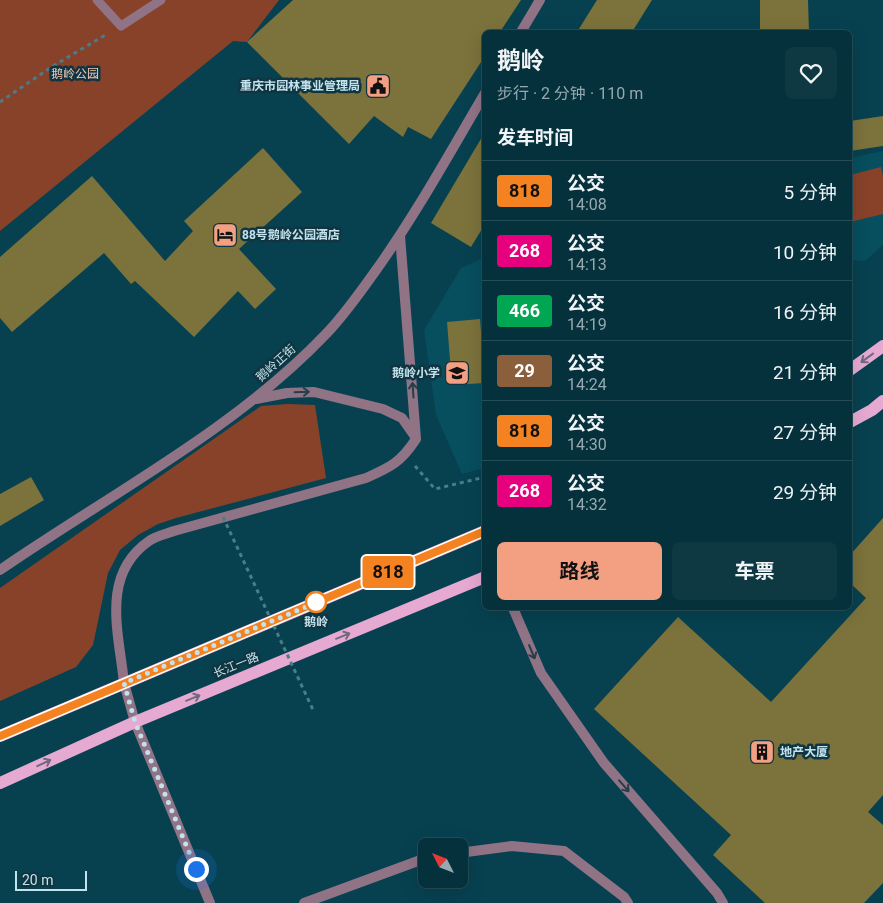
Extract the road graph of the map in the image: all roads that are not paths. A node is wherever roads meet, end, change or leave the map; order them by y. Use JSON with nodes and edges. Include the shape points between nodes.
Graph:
{"nodes":[{"id":1,"x":97,"y":0,"type":"edge"},
{"id":2,"x":161,"y":0,"type":"edge"},
{"id":3,"x":540,"y":0,"type":"edge"},
{"id":4,"x":522,"y":30,"type":"edge"},
{"id":5,"x":482,"y":98,"type":"edge"},
{"id":6,"x":400,"y":236,"type":"junction"},
{"id":7,"x":883,"y":346,"type":"edge"},
{"id":8,"x":852,"y":369,"type":"edge"},
{"id":9,"x":254,"y":400,"type":"junction"},
{"id":10,"x":883,"y":401,"type":"edge"},
{"id":11,"x":852,"y":421,"type":"edge"},
{"id":12,"x":416,"y":439,"type":"junction"},
{"id":13,"x":482,"y":532,"type":"edge"},
{"id":14,"x":0,"y":570,"type":"edge"},
{"id":15,"x":482,"y":578,"type":"edge"},
{"id":16,"x":515,"y":610,"type":"edge"},
{"id":17,"x":124,"y":683,"type":"junction"},
{"id":18,"x":135,"y":722,"type":"junction"},
{"id":19,"x":0,"y":736,"type":"edge"},
{"id":20,"x":0,"y":783,"type":"edge"},
{"id":21,"x":468,"y":852,"type":"edge"},
{"id":22,"x":418,"y":861,"type":"edge"},
{"id":23,"x":210,"y":903,"type":"edge"},
{"id":24,"x":304,"y":903,"type":"edge"},
{"id":25,"x":628,"y":903,"type":"edge"},
{"id":26,"x":723,"y":903,"type":"edge"}],
"edges":[{"from":1,"to":2,"type":"lane","via":[[121,26]]},
{"from":3,"to":4,"type":"street"},
{"from":5,"to":6,"type":"street","name":"鹅岭正街"},
{"from":6,"to":9,"type":"street","name":"鹅岭正街","via":[[325,335]]},
{"from":12,"to":6,"type":"street","one_way":true},
{"from":7,"to":8,"type":"main road","one_way":true},
{"from":9,"to":12,"type":"street","one_way":true,"via":[[287,392],[314,392],[383,409],[402,418]]},
{"from":9,"to":14,"type":"street","name":"鹅岭正街"},
{"from":10,"to":11,"type":"main road"},
{"from":12,"to":17,"type":"street","via":[[406,456],[366,478],[149,540],[130,558],[119,578],[115,597]]},
{"from":13,"to":17,"type":"main road"},
{"from":18,"to":15,"type":"main road","name":"长江一路","one_way":true},
{"from":16,"to":26,"type":"street","one_way":true,"via":[[541,673],[604,763]]},
{"from":17,"to":18,"type":"street"},
{"from":17,"to":19,"type":"main road"},
{"from":20,"to":18,"type":"main road","name":"长江一路","one_way":true},
{"from":18,"to":23,"type":"street"},
{"from":21,"to":25,"type":"street","via":[[512,846],[564,851]]},
{"from":22,"to":24,"type":"street"}]}
